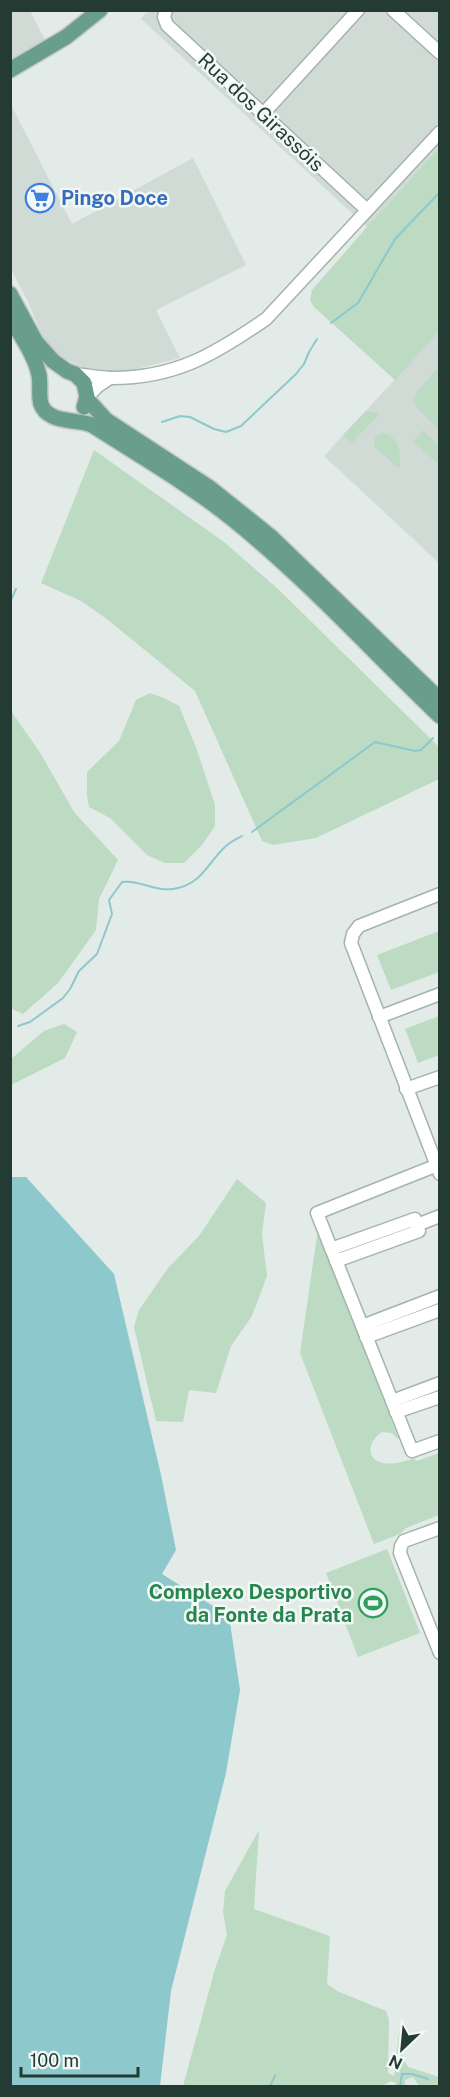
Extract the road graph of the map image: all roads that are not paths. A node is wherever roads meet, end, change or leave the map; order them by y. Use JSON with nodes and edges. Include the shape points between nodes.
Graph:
{"nodes":[{"id":1,"x":100,"y":10,"type":"edge"},
{"id":2,"x":166,"y":10,"type":"edge"},
{"id":3,"x":358,"y":10,"type":"edge"},
{"id":4,"x":393,"y":10,"type":"edge"},
{"id":5,"x":440,"y":53,"type":"edge"},
{"id":6,"x":10,"y":70,"type":"edge"},
{"id":7,"x":263,"y":114,"type":"junction"},
{"id":8,"x":440,"y":132,"type":"edge"},
{"id":9,"x":367,"y":210,"type":"junction"},
{"id":10,"x":10,"y":294,"type":"edge"},
{"id":11,"x":10,"y":317,"type":"edge"},
{"id":12,"x":71,"y":372,"type":"junction"},
{"id":13,"x":110,"y":378,"type":"junction"},
{"id":14,"x":40,"y":386,"type":"junction"},
{"id":15,"x":87,"y":398,"type":"junction"},
{"id":16,"x":65,"y":419,"type":"junction"},
{"id":17,"x":440,"y":700,"type":"edge"},
{"id":18,"x":440,"y":716,"type":"edge"},
{"id":19,"x":440,"y":894,"type":"edge"},
{"id":20,"x":440,"y":994,"type":"edge"},
{"id":21,"x":379,"y":1017,"type":"junction"},
{"id":22,"x":440,"y":1077,"type":"edge"},
{"id":23,"x":406,"y":1089,"type":"junction"},
{"id":24,"x":438,"y":1168,"type":"edge"},
{"id":25,"x":440,"y":1216,"type":"edge"},
{"id":26,"x":334,"y":1255,"type":"junction"},
{"id":27,"x":440,"y":1296,"type":"edge"},
{"id":28,"x":440,"y":1310,"type":"edge"},
{"id":29,"x":364,"y":1331,"type":"junction"},
{"id":30,"x":440,"y":1383,"type":"edge"},
{"id":31,"x":440,"y":1397,"type":"edge"},
{"id":32,"x":394,"y":1407,"type":"junction"},
{"id":33,"x":440,"y":1441,"type":"edge"},
{"id":34,"x":440,"y":1528,"type":"edge"},
{"id":35,"x":440,"y":1653,"type":"edge"}],
"edges":[{"from":1,"to":6,"type":"main road","via":[[66,37]]},
{"from":2,"to":7,"type":"street","name":"Rua dos Girassóis","via":[[167,25]]},
{"from":3,"to":7,"type":"street"},
{"from":4,"to":5,"type":"street"},
{"from":7,"to":9,"type":"street","name":"Rua dos Girassóis"},
{"from":8,"to":9,"type":"street"},
{"from":9,"to":13,"type":"street","via":[[266,319],[242,335],[208,357],[173,371]]},
{"from":10,"to":12,"type":"main road","via":[[36,342],[53,361]]},
{"from":11,"to":14,"type":"main road","via":[[35,364]]},
{"from":12,"to":13,"type":"street"},
{"from":12,"to":14,"type":"main road","via":[[51,374]]},
{"from":12,"to":15,"type":"main road","via":[[84,383]]},
{"from":13,"to":15,"type":"street"},
{"from":14,"to":16,"type":"main road","via":[[43,410]]},
{"from":15,"to":16,"type":"main road","via":[[79,413]]},
{"from":15,"to":17,"type":"main road","via":[[106,420],[210,489],[270,536]]},
{"from":16,"to":18,"type":"main road","via":[[92,424],[234,520],[272,552]]},
{"from":19,"to":21,"type":"street","via":[[359,926],[351,939]]},
{"from":20,"to":21,"type":"street"},
{"from":21,"to":23,"type":"street"},
{"from":22,"to":23,"type":"street"},
{"from":23,"to":24,"type":"street"},
{"from":24,"to":26,"type":"street","via":[[317,1213]]},
{"from":25,"to":26,"type":"street","via":[[417,1225],[415,1219]]},
{"from":26,"to":29,"type":"street"},
{"from":27,"to":29,"type":"street"},
{"from":28,"to":29,"type":"street"},
{"from":29,"to":32,"type":"street"},
{"from":30,"to":32,"type":"street"},
{"from":31,"to":32,"type":"street"},
{"from":32,"to":33,"type":"street","via":[[412,1451]]},
{"from":34,"to":35,"type":"street","via":[[404,1541],[400,1553]]}]}
